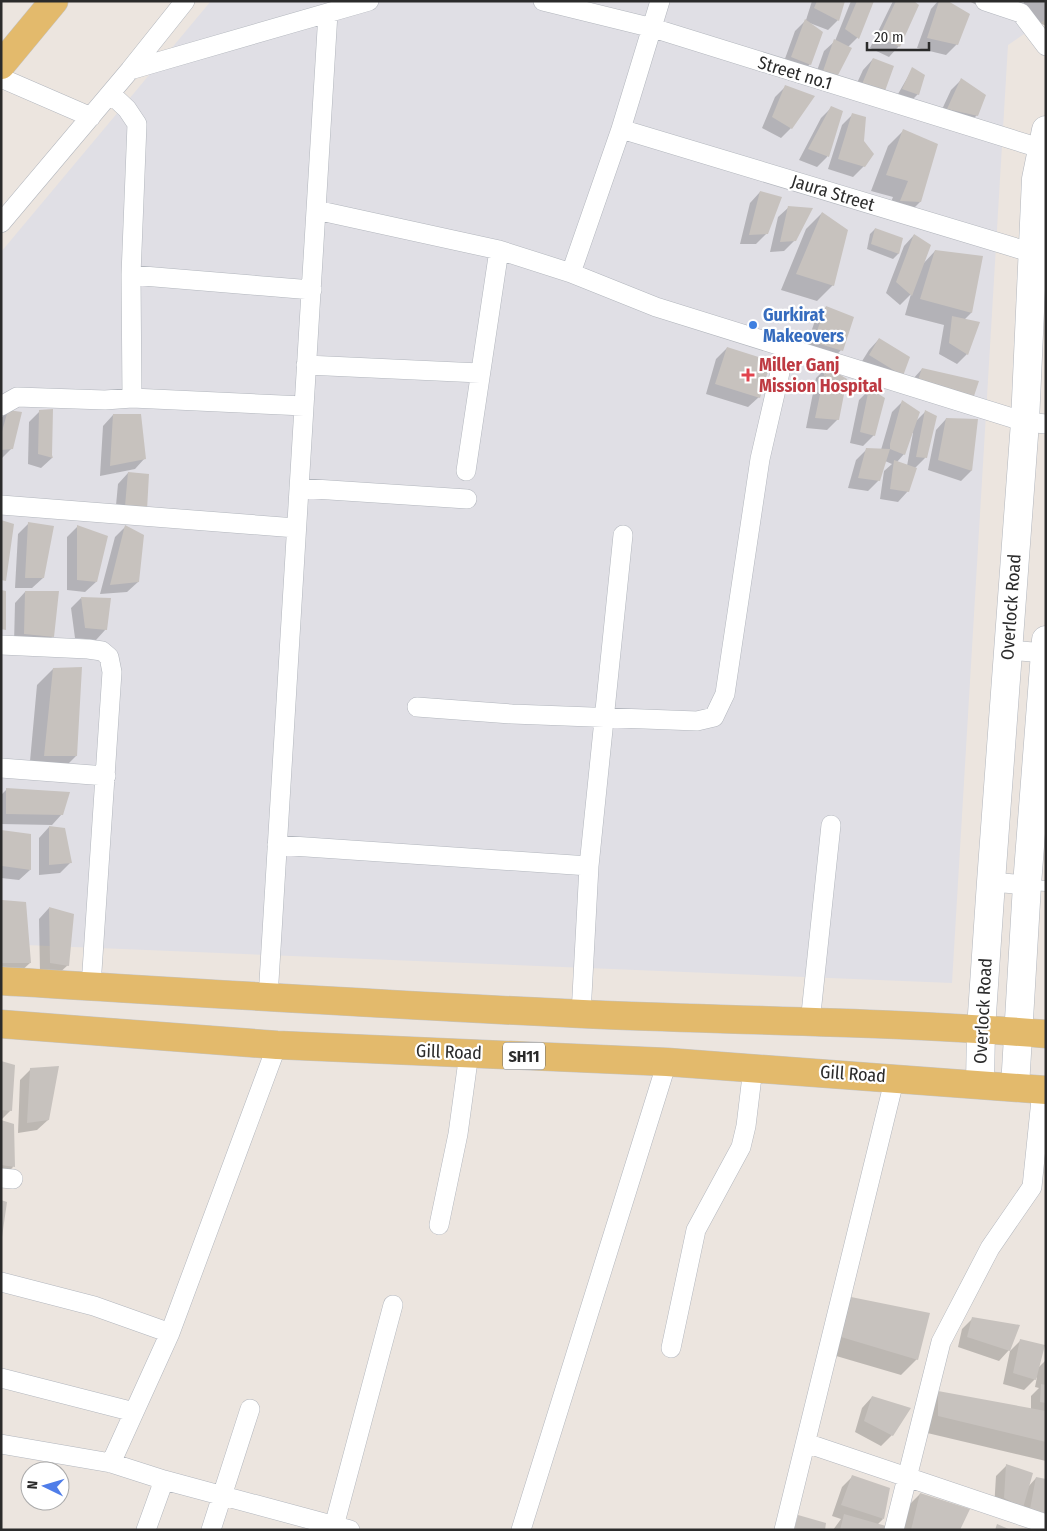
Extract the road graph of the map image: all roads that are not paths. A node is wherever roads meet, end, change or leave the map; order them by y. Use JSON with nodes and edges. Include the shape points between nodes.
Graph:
{"nodes":[{"id":1,"x":54,"y":1,"type":"edge"},
{"id":2,"x":185,"y":1,"type":"edge"},
{"id":3,"x":369,"y":1,"type":"edge"},
{"id":4,"x":543,"y":1,"type":"edge"},
{"id":5,"x":660,"y":1,"type":"edge"},
{"id":6,"x":985,"y":1,"type":"edge"},
{"id":7,"x":1022,"y":7,"type":"edge"},
{"id":8,"x":328,"y":13,"type":"junction"},
{"id":9,"x":653,"y":28,"type":"junction"},
{"id":10,"x":1046,"y":46,"type":"edge"},
{"id":11,"x":1,"y":65,"type":"edge"},
{"id":12,"x":130,"y":70,"type":"junction"},
{"id":13,"x":1,"y":78,"type":"edge"},
{"id":14,"x":110,"y":94,"type":"junction"},
{"id":15,"x":91,"y":117,"type":"junction"},
{"id":16,"x":621,"y":128,"type":"junction"},
{"id":17,"x":1044,"y":143,"type":"edge"},
{"id":18,"x":316,"y":210,"type":"junction"},
{"id":19,"x":1,"y":223,"type":"edge"},
{"id":20,"x":499,"y":250,"type":"junction"},
{"id":21,"x":1038,"y":255,"type":"edge"},
{"id":22,"x":571,"y":273,"type":"junction"},
{"id":23,"x":131,"y":275,"type":"junction"},
{"id":24,"x":312,"y":290,"type":"junction"},
{"id":25,"x":786,"y":346,"type":"junction"},
{"id":26,"x":306,"y":365,"type":"junction"},
{"id":27,"x":480,"y":373,"type":"junction"},
{"id":28,"x":132,"y":398,"type":"junction"},
{"id":29,"x":1,"y":406,"type":"edge"},
{"id":30,"x":304,"y":406,"type":"junction"},
{"id":31,"x":1035,"y":423,"type":"edge"},
{"id":32,"x":466,"y":471,"type":"dead end"},
{"id":33,"x":299,"y":488,"type":"junction"},
{"id":34,"x":467,"y":500,"type":"dead end"},
{"id":35,"x":1,"y":505,"type":"edge"},
{"id":36,"x":296,"y":528,"type":"junction"},
{"id":37,"x":623,"y":535,"type":"dead end"},
{"id":38,"x":1046,"y":640,"type":"edge"},
{"id":39,"x":1,"y":645,"type":"edge"},
{"id":40,"x":1,"y":650,"type":"edge"},
{"id":41,"x":1008,"y":650,"type":"junction"},
{"id":42,"x":1045,"y":653,"type":"edge"},
{"id":43,"x":417,"y":707,"type":"dead end"},
{"id":44,"x":603,"y":717,"type":"junction"},
{"id":45,"x":1,"y":768,"type":"edge"},
{"id":46,"x":106,"y":776,"type":"junction"},
{"id":47,"x":831,"y":825,"type":"dead end"},
{"id":48,"x":277,"y":844,"type":"junction"},
{"id":49,"x":589,"y":866,"type":"junction"},
{"id":50,"x":991,"y":882,"type":"junction"},
{"id":51,"x":1036,"y":885,"type":"edge"},
{"id":52,"x":1,"y":981,"type":"edge"},
{"id":53,"x":91,"y":986,"type":"junction"},
{"id":54,"x":268,"y":998,"type":"junction"},
{"id":55,"x":581,"y":1014,"type":"junction"},
{"id":56,"x":810,"y":1023,"type":"junction"},
{"id":57,"x":1,"y":1024,"type":"edge"},
{"id":58,"x":981,"y":1029,"type":"junction"},
{"id":59,"x":1018,"y":1032,"type":"junction"},
{"id":60,"x":1046,"y":1034,"type":"edge"},
{"id":61,"x":277,"y":1045,"type":"junction"},
{"id":62,"x":469,"y":1053,"type":"junction"},
{"id":63,"x":667,"y":1062,"type":"junction"},
{"id":64,"x":753,"y":1068,"type":"junction"},
{"id":65,"x":895,"y":1077,"type":"junction"},
{"id":66,"x":980,"y":1084,"type":"junction"},
{"id":67,"x":1015,"y":1087,"type":"junction"},
{"id":68,"x":1044,"y":1090,"type":"edge"},
{"id":69,"x":439,"y":1226,"type":"dead end"},
{"id":70,"x":1,"y":1282,"type":"edge"},
{"id":71,"x":393,"y":1305,"type":"dead end"},
{"id":72,"x":170,"y":1332,"type":"junction"},
{"id":73,"x":671,"y":1348,"type":"dead end"},
{"id":74,"x":1,"y":1378,"type":"edge"},
{"id":75,"x":250,"y":1410,"type":"dead end"},
{"id":76,"x":134,"y":1412,"type":"junction"},
{"id":77,"x":806,"y":1443,"type":"junction"},
{"id":78,"x":1,"y":1444,"type":"edge"},
{"id":79,"x":111,"y":1463,"type":"junction"},
{"id":80,"x":906,"y":1477,"type":"junction"},
{"id":81,"x":164,"y":1480,"type":"junction"},
{"id":82,"x":221,"y":1495,"type":"junction"},
{"id":83,"x":1046,"y":1524,"type":"edge"},
{"id":84,"x":339,"y":1528,"type":"edge"},
{"id":85,"x":146,"y":1530,"type":"edge"},
{"id":86,"x":211,"y":1530,"type":"edge"},
{"id":87,"x":521,"y":1530,"type":"edge"},
{"id":88,"x":784,"y":1530,"type":"edge"},
{"id":89,"x":894,"y":1530,"type":"edge"}],
"edges":[{"from":1,"to":11,"type":"main road"},
{"from":2,"to":12,"type":"street"},
{"from":3,"to":8,"type":"street"},
{"from":4,"to":9,"type":"street","name":"Street no.1"},
{"from":5,"to":9,"type":"street"},
{"from":6,"to":7,"type":"street"},
{"from":7,"to":10,"type":"street"},
{"from":8,"to":12,"type":"street"},
{"from":8,"to":18,"type":"street"},
{"from":9,"to":16,"type":"street"},
{"from":9,"to":17,"type":"street","name":"Street no.1"},
{"from":12,"to":14,"type":"street"},
{"from":13,"to":15,"type":"street"},
{"from":14,"to":15,"type":"street"},
{"from":14,"to":23,"type":"street","via":[[128,109],[137,124]]},
{"from":15,"to":19,"type":"street"},
{"from":16,"to":21,"type":"street","name":"Jaura Street"},
{"from":16,"to":22,"type":"street"},
{"from":17,"to":21,"type":"street","name":"Overlock Road","via":[[1036,179]]},
{"from":18,"to":20,"type":"street"},
{"from":18,"to":24,"type":"street"},
{"from":20,"to":22,"type":"street"},
{"from":20,"to":27,"type":"street"},
{"from":21,"to":31,"type":"street","name":"Overlock Road"},
{"from":22,"to":25,"type":"street","via":[[656,307]]},
{"from":23,"to":24,"type":"street"},
{"from":23,"to":28,"type":"street"},
{"from":24,"to":26,"type":"street"},
{"from":25,"to":31,"type":"street"},
{"from":25,"to":44,"type":"street","via":[[760,459],[725,694],[718,712],[706,721]]},
{"from":26,"to":27,"type":"street"},
{"from":26,"to":30,"type":"street"},
{"from":27,"to":32,"type":"street"},
{"from":28,"to":29,"type":"street","via":[[17,397]]},
{"from":28,"to":30,"type":"street"},
{"from":30,"to":33,"type":"street"},
{"from":31,"to":41,"type":"street","name":"Overlock Road"},
{"from":33,"to":34,"type":"street"},
{"from":33,"to":36,"type":"street"},
{"from":35,"to":36,"type":"street"},
{"from":36,"to":48,"type":"street"},
{"from":37,"to":44,"type":"street"},
{"from":38,"to":42,"type":"street","name":"Overlock Road"},
{"from":39,"to":40,"type":"street"},
{"from":39,"to":46,"type":"street","via":[[88,649],[102,651],[109,656],[112,672]]},
{"from":41,"to":42,"type":"street"},
{"from":41,"to":50,"type":"street","name":"Overlock Road"},
{"from":42,"to":51,"type":"street","name":"Overlock Road"},
{"from":43,"to":44,"type":"street"},
{"from":44,"to":49,"type":"street"},
{"from":45,"to":46,"type":"street"},
{"from":46,"to":53,"type":"street"},
{"from":47,"to":56,"type":"street"},
{"from":48,"to":49,"type":"street"},
{"from":48,"to":54,"type":"street"},
{"from":49,"to":55,"type":"street"},
{"from":50,"to":51,"type":"street"},
{"from":50,"to":58,"type":"street","name":"Overlock Road"},
{"from":51,"to":59,"type":"street","name":"Overlock Road"},
{"from":52,"to":53,"type":"main road"},
{"from":53,"to":54,"type":"main road"},
{"from":54,"to":55,"type":"main road"},
{"from":55,"to":56,"type":"main road"},
{"from":56,"to":58,"type":"main road"},
{"from":57,"to":61,"type":"main road","name":"Gill Road","number":"SH11"},
{"from":58,"to":59,"type":"main road"},
{"from":58,"to":66,"type":"street","name":"Overlock Road"},
{"from":59,"to":60,"type":"main road"},
{"from":59,"to":67,"type":"street","name":"Overlock Road"},
{"from":61,"to":62,"type":"main road","name":"Gill Road","number":"SH11"},
{"from":61,"to":72,"type":"street"},
{"from":62,"to":63,"type":"main road","name":"Gill Road","number":"SH11"},
{"from":62,"to":69,"type":"street","via":[[458,1134]]},
{"from":63,"to":64,"type":"main road","name":"Gill Road","number":"SH11"},
{"from":63,"to":87,"type":"street"},
{"from":64,"to":65,"type":"main road","name":"Gill Road","number":"SH11"},
{"from":64,"to":73,"type":"street","via":[[741,1146],[696,1230]]},
{"from":65,"to":66,"type":"main road","name":"Gill Road","number":"SH11"},
{"from":65,"to":77,"type":"street"},
{"from":66,"to":67,"type":"main road","name":"Gill Road","number":"SH11"},
{"from":67,"to":68,"type":"main road","name":"Gill Road","number":"SH11"},
{"from":68,"to":80,"type":"street","via":[[1032,1186],[990,1248],[941,1342]]},
{"from":70,"to":72,"type":"street","via":[[94,1306]]},
{"from":71,"to":84,"type":"street"},
{"from":72,"to":76,"type":"street"},
{"from":74,"to":76,"type":"street"},
{"from":75,"to":82,"type":"street"},
{"from":76,"to":79,"type":"street"},
{"from":77,"to":80,"type":"street"},
{"from":77,"to":88,"type":"street"},
{"from":78,"to":79,"type":"street"},
{"from":79,"to":81,"type":"street"},
{"from":80,"to":83,"type":"street"},
{"from":80,"to":89,"type":"street"},
{"from":81,"to":82,"type":"street"},
{"from":81,"to":85,"type":"street"},
{"from":82,"to":84,"type":"street"},
{"from":82,"to":86,"type":"street"}]}
